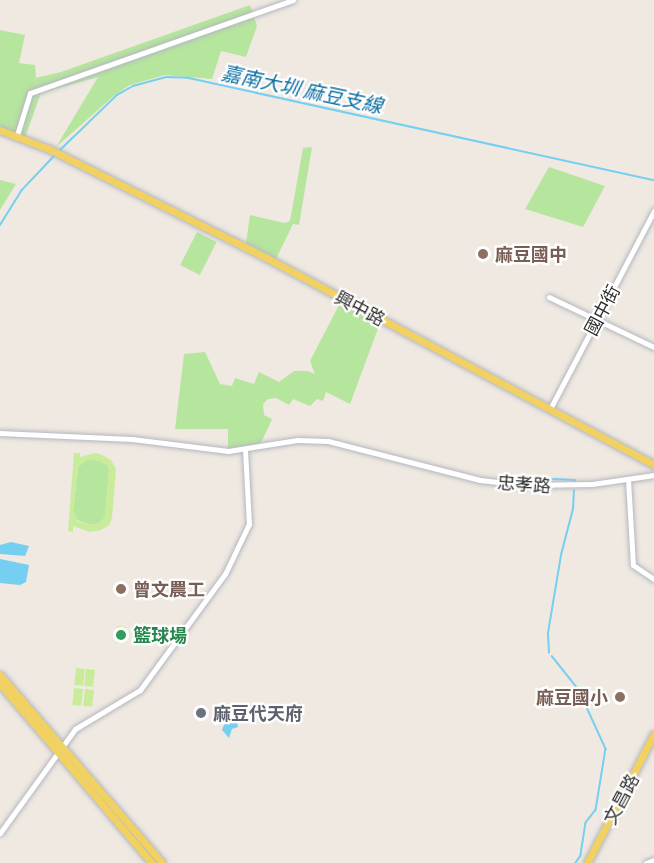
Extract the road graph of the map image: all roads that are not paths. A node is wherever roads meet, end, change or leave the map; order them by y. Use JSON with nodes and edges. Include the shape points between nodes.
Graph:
{"nodes":[{"id":1,"x":293,"y":0,"type":"edge"},
{"id":2,"x":0,"y":130,"type":"edge"},
{"id":3,"x":17,"y":135,"type":"junction"},
{"id":4,"x":654,"y":211,"type":"edge"},
{"id":5,"x":549,"y":297,"type":"dead end"},
{"id":6,"x":596,"y":320,"type":"junction"},
{"id":7,"x":654,"y":347,"type":"edge"},
{"id":8,"x":550,"y":409,"type":"junction"},
{"id":9,"x":0,"y":433,"type":"edge"},
{"id":10,"x":245,"y":449,"type":"junction"},
{"id":11,"x":654,"y":465,"type":"edge"},
{"id":12,"x":654,"y":475,"type":"edge"},
{"id":13,"x":628,"y":479,"type":"junction"},
{"id":14,"x":654,"y":579,"type":"edge"},
{"id":15,"x":0,"y":675,"type":"edge"},
{"id":16,"x":0,"y":684,"type":"edge"},
{"id":17,"x":654,"y":734,"type":"edge"},
{"id":18,"x":61,"y":750,"type":"junction"},
{"id":19,"x":0,"y":833,"type":"edge"},
{"id":20,"x":654,"y":860,"type":"edge"},
{"id":21,"x":149,"y":861,"type":"edge"},
{"id":22,"x":162,"y":863,"type":"edge"},
{"id":23,"x":587,"y":863,"type":"edge"},
{"id":24,"x":646,"y":863,"type":"edge"}],
"edges":[{"from":1,"to":3,"type":"street","via":[[30,93]]},
{"from":2,"to":3,"type":"main road","name":"興中路"},
{"from":3,"to":8,"type":"main road","name":"興中路","via":[[273,261]]},
{"from":4,"to":6,"type":"street","name":"國中街"},
{"from":5,"to":6,"type":"street"},
{"from":6,"to":7,"type":"street"},
{"from":6,"to":8,"type":"street","name":"國中街"},
{"from":8,"to":11,"type":"main road","name":"興中路"},
{"from":9,"to":10,"type":"street","name":"忠孝路"},
{"from":10,"to":13,"type":"street","name":"忠孝路","via":[[297,440],[328,441],[480,480],[575,485]]},
{"from":10,"to":18,"type":"street","via":[[249,524],[225,574],[140,690],[75,729]]},
{"from":12,"to":13,"type":"street","name":"忠孝路"},
{"from":13,"to":14,"type":"street","via":[[633,565]]},
{"from":15,"to":18,"type":"main road"},
{"from":16,"to":18,"type":"main road"},
{"from":17,"to":23,"type":"main road","name":"文昌路"},
{"from":18,"to":19,"type":"street"},
{"from":18,"to":21,"type":"main road"},
{"from":18,"to":22,"type":"main road"},
{"from":20,"to":24,"type":"street"}]}
